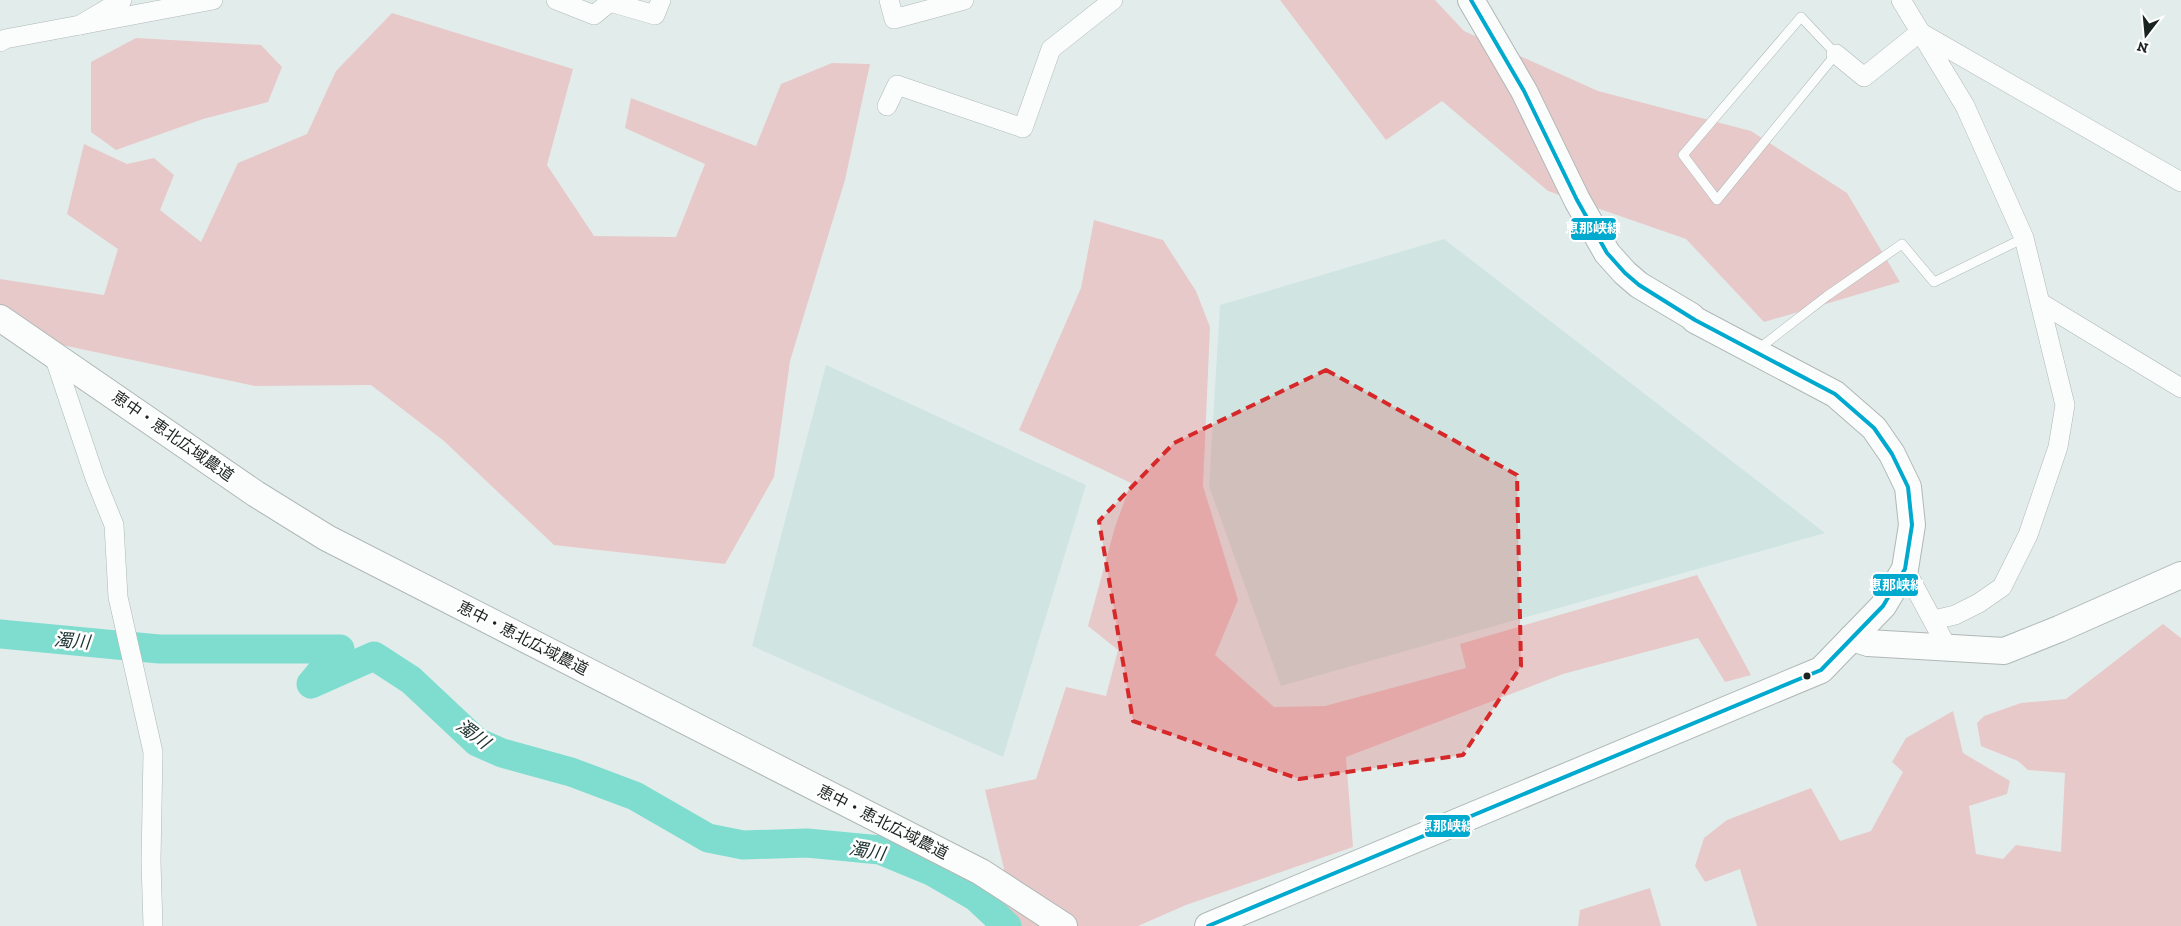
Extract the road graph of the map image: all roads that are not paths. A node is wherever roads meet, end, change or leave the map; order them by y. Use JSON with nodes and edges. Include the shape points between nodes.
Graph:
{"nodes":[{"id":1,"x":122,"y":0,"type":"edge"},
{"id":2,"x":213,"y":0,"type":"edge"},
{"id":3,"x":556,"y":0,"type":"edge"},
{"id":4,"x":661,"y":0,"type":"edge"},
{"id":5,"x":889,"y":0,"type":"edge"},
{"id":6,"x":964,"y":0,"type":"edge"},
{"id":7,"x":1112,"y":0,"type":"edge"},
{"id":8,"x":1471,"y":0,"type":"edge"},
{"id":9,"x":1901,"y":0,"type":"edge"},
{"id":10,"x":80,"y":25,"type":"junction"},
{"id":11,"x":1920,"y":32,"type":"junction"},
{"id":12,"x":0,"y":42,"type":"edge"},
{"id":13,"x":1836,"y":54,"type":"junction"},
{"id":14,"x":887,"y":106,"type":"dead end"},
{"id":15,"x":2181,"y":182,"type":"edge"},
{"id":16,"x":2024,"y":238,"type":"junction"},
{"id":17,"x":2041,"y":303,"type":"junction"},
{"id":18,"x":0,"y":318,"type":"edge"},
{"id":19,"x":1755,"y":352,"type":"junction"},
{"id":20,"x":53,"y":353,"type":"junction"},
{"id":21,"x":2181,"y":388,"type":"edge"},
{"id":22,"x":1905,"y":569,"type":"junction"},
{"id":23,"x":2181,"y":575,"type":"edge"},
{"id":24,"x":1934,"y":620,"type":"junction"},
{"id":25,"x":1852,"y":638,"type":"junction"},
{"id":26,"x":1947,"y":647,"type":"junction"},
{"id":27,"x":153,"y":926,"type":"edge"},
{"id":28,"x":1064,"y":926,"type":"edge"},
{"id":29,"x":1208,"y":926,"type":"edge"}],
"edges":[{"from":1,"to":10,"type":"street"},
{"from":2,"to":10,"type":"street"},
{"from":3,"to":4,"type":"street","via":[[594,15],[610,2],[655,15]]},
{"from":5,"to":6,"type":"street","via":[[894,20]]},
{"from":7,"to":14,"type":"street","via":[[1051,49],[1024,128],[897,85]]},
{"from":8,"to":19,"type":"street","via":[[1524,90],[1577,200],[1607,253],[1639,285]]},
{"from":9,"to":11,"type":"street"},
{"from":10,"to":12,"type":"street"},
{"from":11,"to":13,"type":"street","via":[[1864,77]]},
{"from":11,"to":15,"type":"street"},
{"from":11,"to":16,"type":"street","via":[[1966,106]]},
{"from":13,"to":13,"type":"lane","via":[[1801,17],[1683,155],[1717,200]]},
{"from":16,"to":17,"type":"street"},
{"from":16,"to":19,"type":"lane","via":[[1934,282],[1902,244]]},
{"from":17,"to":21,"type":"street"},
{"from":17,"to":24,"type":"street","via":[[2065,405],[2058,447],[2031,526],[2002,587],[1980,603],[1955,615]]},
{"from":18,"to":20,"type":"street","name":"恵中・恵北広域農道"},
{"from":19,"to":22,"type":"street","via":[[1835,394],[1874,428],[1888,447],[1908,487],[1912,525]]},
{"from":20,"to":27,"type":"street","via":[[114,525],[118,597],[152,752]]},
{"from":20,"to":28,"type":"street","name":"恵中・恵北広域農道","via":[[256,494],[327,538],[981,872]]},
{"from":22,"to":24,"type":"street"},
{"from":22,"to":25,"type":"street","via":[[1883,606]]},
{"from":23,"to":26,"type":"street","via":[[2004,651]]},
{"from":24,"to":26,"type":"street"},
{"from":25,"to":26,"type":"street","via":[[1868,643]]},
{"from":25,"to":29,"type":"street","via":[[1821,670]]}]}
